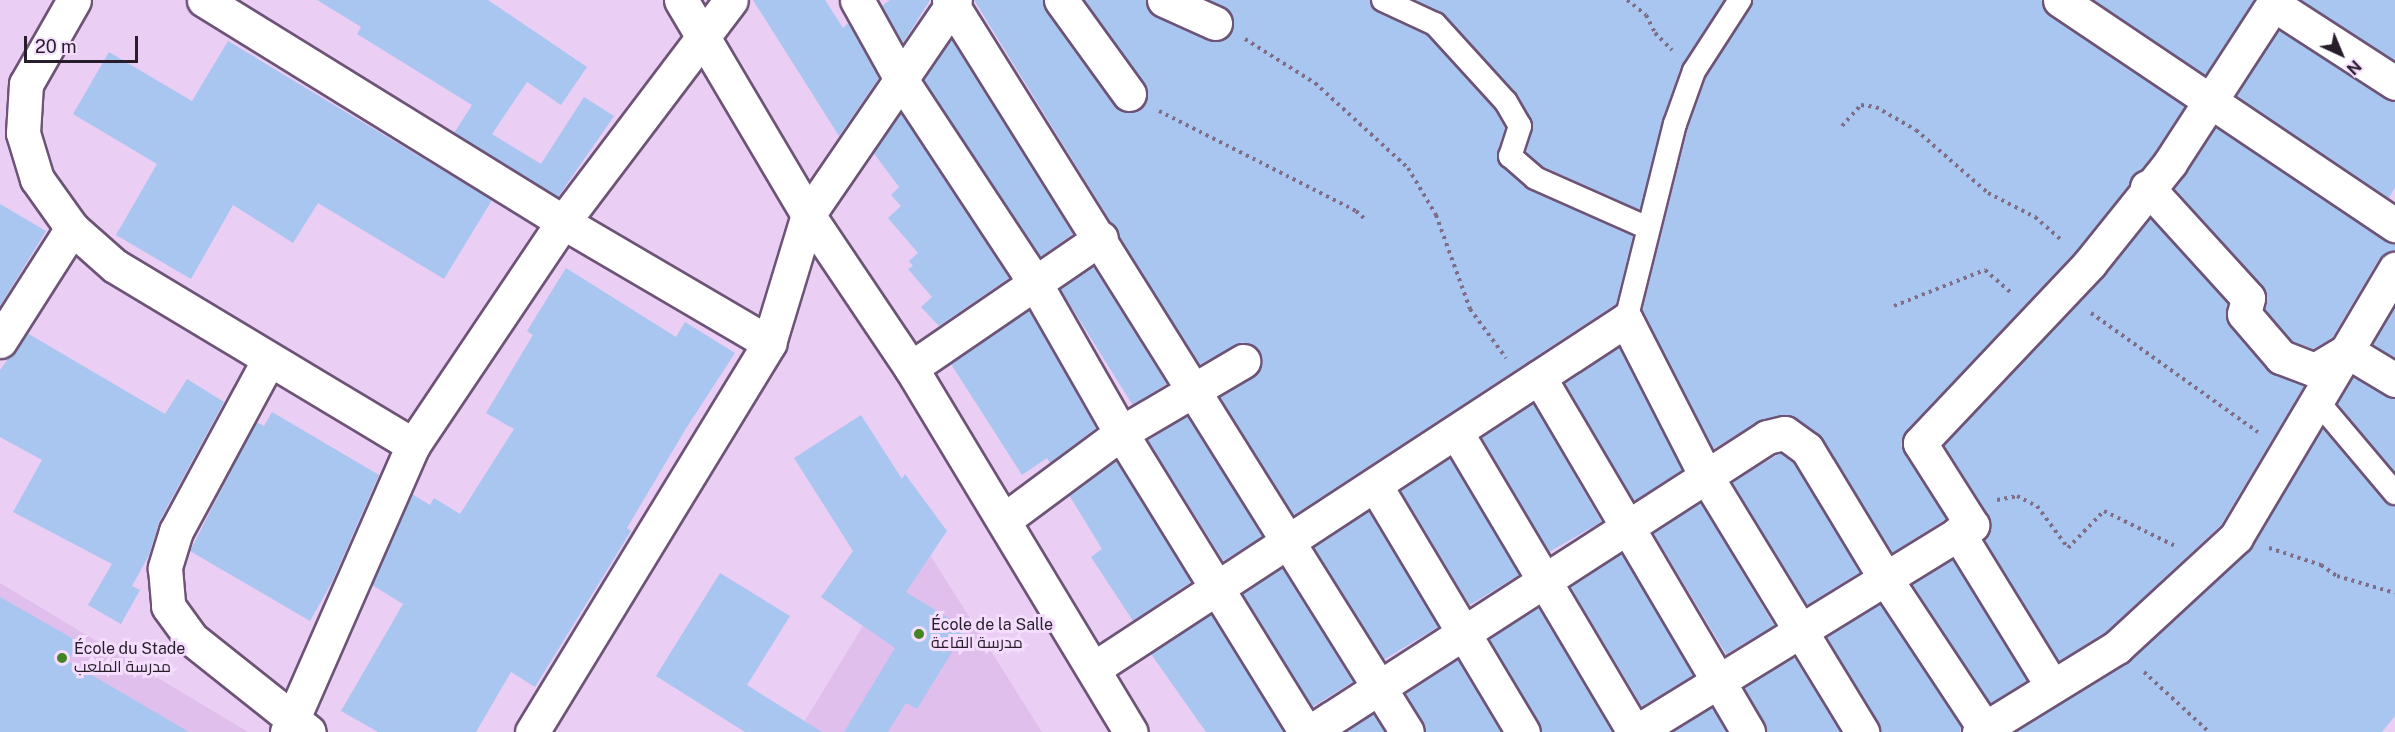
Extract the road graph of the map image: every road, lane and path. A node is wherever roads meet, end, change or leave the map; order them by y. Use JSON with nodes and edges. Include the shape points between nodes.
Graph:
{"nodes":[{"id":1,"x":74,"y":0,"type":"edge"},
{"id":2,"x":204,"y":0,"type":"edge"},
{"id":3,"x":681,"y":0,"type":"edge"},
{"id":4,"x":731,"y":0,"type":"edge"},
{"id":5,"x":857,"y":0,"type":"edge"},
{"id":6,"x":1061,"y":0,"type":"edge"},
{"id":7,"x":1164,"y":0,"type":"edge"},
{"id":8,"x":1383,"y":0,"type":"edge"},
{"id":9,"x":1627,"y":0,"type":"edge"},
{"id":10,"x":1740,"y":0,"type":"edge"},
{"id":11,"x":2060,"y":0,"type":"edge"},
{"id":12,"x":952,"y":2,"type":"edge"},
{"id":13,"x":2275,"y":2,"type":"edge"},
{"id":14,"x":1215,"y":23,"type":"joint"},
{"id":15,"x":703,"y":37,"type":"junction"},
{"id":16,"x":1694,"y":71,"type":"junction"},
{"id":17,"x":902,"y":81,"type":"junction"},
{"id":18,"x":2395,"y":83,"type":"edge"},
{"id":19,"x":1129,"y":94,"type":"joint"},
{"id":20,"x":2211,"y":100,"type":"junction"},
{"id":21,"x":1842,"y":126,"type":"dead end"},
{"id":22,"x":2147,"y":187,"type":"junction"},
{"id":23,"x":808,"y":215,"type":"junction"},
{"id":24,"x":1365,"y":219,"type":"dead end"},
{"id":25,"x":563,"y":222,"type":"junction"},
{"id":26,"x":2395,"y":225,"type":"edge"},
{"id":27,"x":72,"y":228,"type":"junction"},
{"id":28,"x":1648,"y":228,"type":"junction"},
{"id":29,"x":1101,"y":238,"type":"junction"},
{"id":30,"x":2090,"y":263,"type":"junction"},
{"id":31,"x":2395,"y":269,"type":"edge"},
{"id":32,"x":1035,"y":283,"type":"junction"},
{"id":33,"x":2062,"y":293,"type":"junction"},
{"id":34,"x":1893,"y":306,"type":"dead end"},
{"id":35,"x":2039,"y":317,"type":"junction"},
{"id":36,"x":1626,"y":320,"type":"junction"},
{"id":37,"x":0,"y":341,"type":"edge"},
{"id":38,"x":769,"y":343,"type":"junction"},
{"id":39,"x":2347,"y":351,"type":"junction"},
{"id":40,"x":268,"y":361,"type":"junction"},
{"id":41,"x":1243,"y":361,"type":"dead end"},
{"id":42,"x":911,"y":368,"type":"junction"},
{"id":43,"x":2395,"y":380,"type":"edge"},
{"id":44,"x":1532,"y":382,"type":"junction"},
{"id":45,"x":1195,"y":391,"type":"junction"},
{"id":46,"x":2319,"y":403,"type":"junction"},
{"id":47,"x":1456,"y":432,"type":"junction"},
{"id":48,"x":1121,"y":433,"type":"junction"},
{"id":49,"x":413,"y":445,"type":"junction"},
{"id":50,"x":2285,"y":453,"type":"junction"},
{"id":51,"x":1707,"y":476,"type":"junction"},
{"id":52,"x":1375,"y":485,"type":"junction"},
{"id":53,"x":2395,"y":493,"type":"edge"},
{"id":54,"x":1994,"y":500,"type":"dead end"},
{"id":55,"x":1004,"y":520,"type":"junction"},
{"id":56,"x":1627,"y":527,"type":"junction"},
{"id":57,"x":1958,"y":533,"type":"junction"},
{"id":58,"x":2236,"y":537,"type":"junction"},
{"id":59,"x":1290,"y":541,"type":"junction"},
{"id":60,"x":2208,"y":563,"type":"junction"},
{"id":61,"x":1885,"y":578,"type":"junction"},
{"id":62,"x":1545,"y":583,"type":"junction"},
{"id":63,"x":1219,"y":587,"type":"junction"},
{"id":64,"x":2395,"y":593,"type":"edge"},
{"id":65,"x":1802,"y":629,"type":"junction"},
{"id":66,"x":1465,"y":635,"type":"junction"},
{"id":67,"x":2117,"y":647,"type":"junction"},
{"id":68,"x":1093,"y":669,"type":"junction"},
{"id":69,"x":1718,"y":681,"type":"junction"},
{"id":70,"x":2052,"y":686,"type":"junction"},
{"id":71,"x":1381,"y":688,"type":"junction"},
{"id":72,"x":296,"y":729,"type":"edge"},
{"id":73,"x":1984,"y":731,"type":"edge"},
{"id":74,"x":532,"y":732,"type":"edge"},
{"id":75,"x":1131,"y":732,"type":"edge"},
{"id":76,"x":1308,"y":732,"type":"edge"},
{"id":77,"x":1407,"y":732,"type":"edge"},
{"id":78,"x":1522,"y":732,"type":"edge"},
{"id":79,"x":1635,"y":732,"type":"edge"},
{"id":80,"x":1748,"y":732,"type":"edge"},
{"id":81,"x":1862,"y":732,"type":"edge"},
{"id":82,"x":2209,"y":732,"type":"edge"}],
"edges":[{"from":1,"to":27,"type":"street","via":[[26,84],[23,133],[37,179]]},
{"from":2,"to":25,"type":"street"},
{"from":3,"to":15,"type":"street"},
{"from":4,"to":15,"type":"street"},
{"from":5,"to":17,"type":"street"},
{"from":6,"to":19,"type":"street"},
{"from":7,"to":14,"type":"street"},
{"from":8,"to":28,"type":"lane","via":[[1435,24],[1506,102],[1520,126],[1510,156],[1535,178]]},
{"from":9,"to":16,"type":"path","via":[[1646,15],[1655,33]]},
{"from":10,"to":16,"type":"lane"},
{"from":11,"to":20,"type":"street"},
{"from":12,"to":17,"type":"street"},
{"from":12,"to":29,"type":"street"},
{"from":13,"to":18,"type":"street"},
{"from":13,"to":20,"type":"street"},
{"from":14,"to":44,"type":"path","via":[[1315,83],[1408,168],[1436,215],[1470,309]]},
{"from":15,"to":23,"type":"street"},
{"from":15,"to":25,"type":"street"},
{"from":16,"to":28,"type":"lane","via":[[1675,124]]},
{"from":17,"to":23,"type":"street"},
{"from":17,"to":32,"type":"street"},
{"from":19,"to":24,"type":"path"},
{"from":20,"to":22,"type":"street","via":[[2170,163]]},
{"from":20,"to":26,"type":"street"},
{"from":21,"to":30,"type":"path","via":[[1861,105],[1876,107],[1916,130],[1988,193],[2035,217]]},
{"from":22,"to":30,"type":"street"},
{"from":22,"to":39,"type":"street","via":[[2248,298],[2244,314],[2281,357],[2315,370]]},
{"from":23,"to":38,"type":"street"},
{"from":23,"to":42,"type":"street"},
{"from":25,"to":38,"type":"street"},
{"from":25,"to":49,"type":"street"},
{"from":27,"to":37,"type":"street"},
{"from":27,"to":40,"type":"street","via":[[115,266]]},
{"from":28,"to":36,"type":"lane"},
{"from":29,"to":32,"type":"street"},
{"from":29,"to":45,"type":"street"},
{"from":30,"to":33,"type":"street"},
{"from":31,"to":39,"type":"street"},
{"from":32,"to":42,"type":"street"},
{"from":32,"to":48,"type":"street"},
{"from":33,"to":35,"type":"street"},
{"from":33,"to":50,"type":"path","via":[[2177,371]]},
{"from":34,"to":35,"type":"path","via":[[1985,270]]},
{"from":35,"to":57,"type":"street","via":[[1920,443],[1972,525]]},
{"from":36,"to":44,"type":"street"},
{"from":36,"to":51,"type":"street"},
{"from":38,"to":74,"type":"street"},
{"from":39,"to":43,"type":"street"},
{"from":39,"to":46,"type":"street"},
{"from":40,"to":49,"type":"street"},
{"from":40,"to":72,"type":"street","via":[[176,531],[165,568],[168,606],[192,639]]},
{"from":41,"to":45,"type":"street"},
{"from":42,"to":55,"type":"street"},
{"from":44,"to":47,"type":"street"},
{"from":44,"to":56,"type":"street"},
{"from":45,"to":48,"type":"street"},
{"from":45,"to":59,"type":"street"},
{"from":46,"to":50,"type":"street"},
{"from":46,"to":53,"type":"lane"},
{"from":47,"to":52,"type":"street"},
{"from":47,"to":62,"type":"street"},
{"from":48,"to":55,"type":"street"},
{"from":48,"to":63,"type":"street"},
{"from":49,"to":72,"type":"street"},
{"from":50,"to":58,"type":"street"},
{"from":51,"to":56,"type":"street"},
{"from":51,"to":61,"type":"street","via":[[1767,437],[1785,434],[1807,449]]},
{"from":51,"to":65,"type":"street"},
{"from":52,"to":59,"type":"street"},
{"from":52,"to":66,"type":"street"},
{"from":54,"to":60,"type":"path","via":[[2017,496],[2037,506],[2068,548],[2104,511]]},
{"from":55,"to":68,"type":"street"},
{"from":56,"to":62,"type":"street"},
{"from":56,"to":69,"type":"street"},
{"from":57,"to":61,"type":"street"},
{"from":57,"to":70,"type":"street"},
{"from":58,"to":60,"type":"street"},
{"from":58,"to":64,"type":"path","via":[[2321,565],[2337,576],[2373,589]]},
{"from":59,"to":63,"type":"street"},
{"from":59,"to":71,"type":"street"},
{"from":60,"to":67,"type":"street"},
{"from":61,"to":65,"type":"street"},
{"from":61,"to":73,"type":"street"},
{"from":62,"to":66,"type":"street"},
{"from":62,"to":79,"type":"street"},
{"from":63,"to":68,"type":"street"},
{"from":63,"to":76,"type":"street"},
{"from":65,"to":69,"type":"street"},
{"from":65,"to":81,"type":"street"},
{"from":66,"to":71,"type":"street"},
{"from":66,"to":78,"type":"street"},
{"from":67,"to":70,"type":"street"},
{"from":67,"to":82,"type":"path"},
{"from":68,"to":75,"type":"street"},
{"from":69,"to":79,"type":"street"},
{"from":69,"to":80,"type":"street"},
{"from":70,"to":73,"type":"street"},
{"from":71,"to":76,"type":"street"},
{"from":71,"to":77,"type":"street"}]}
